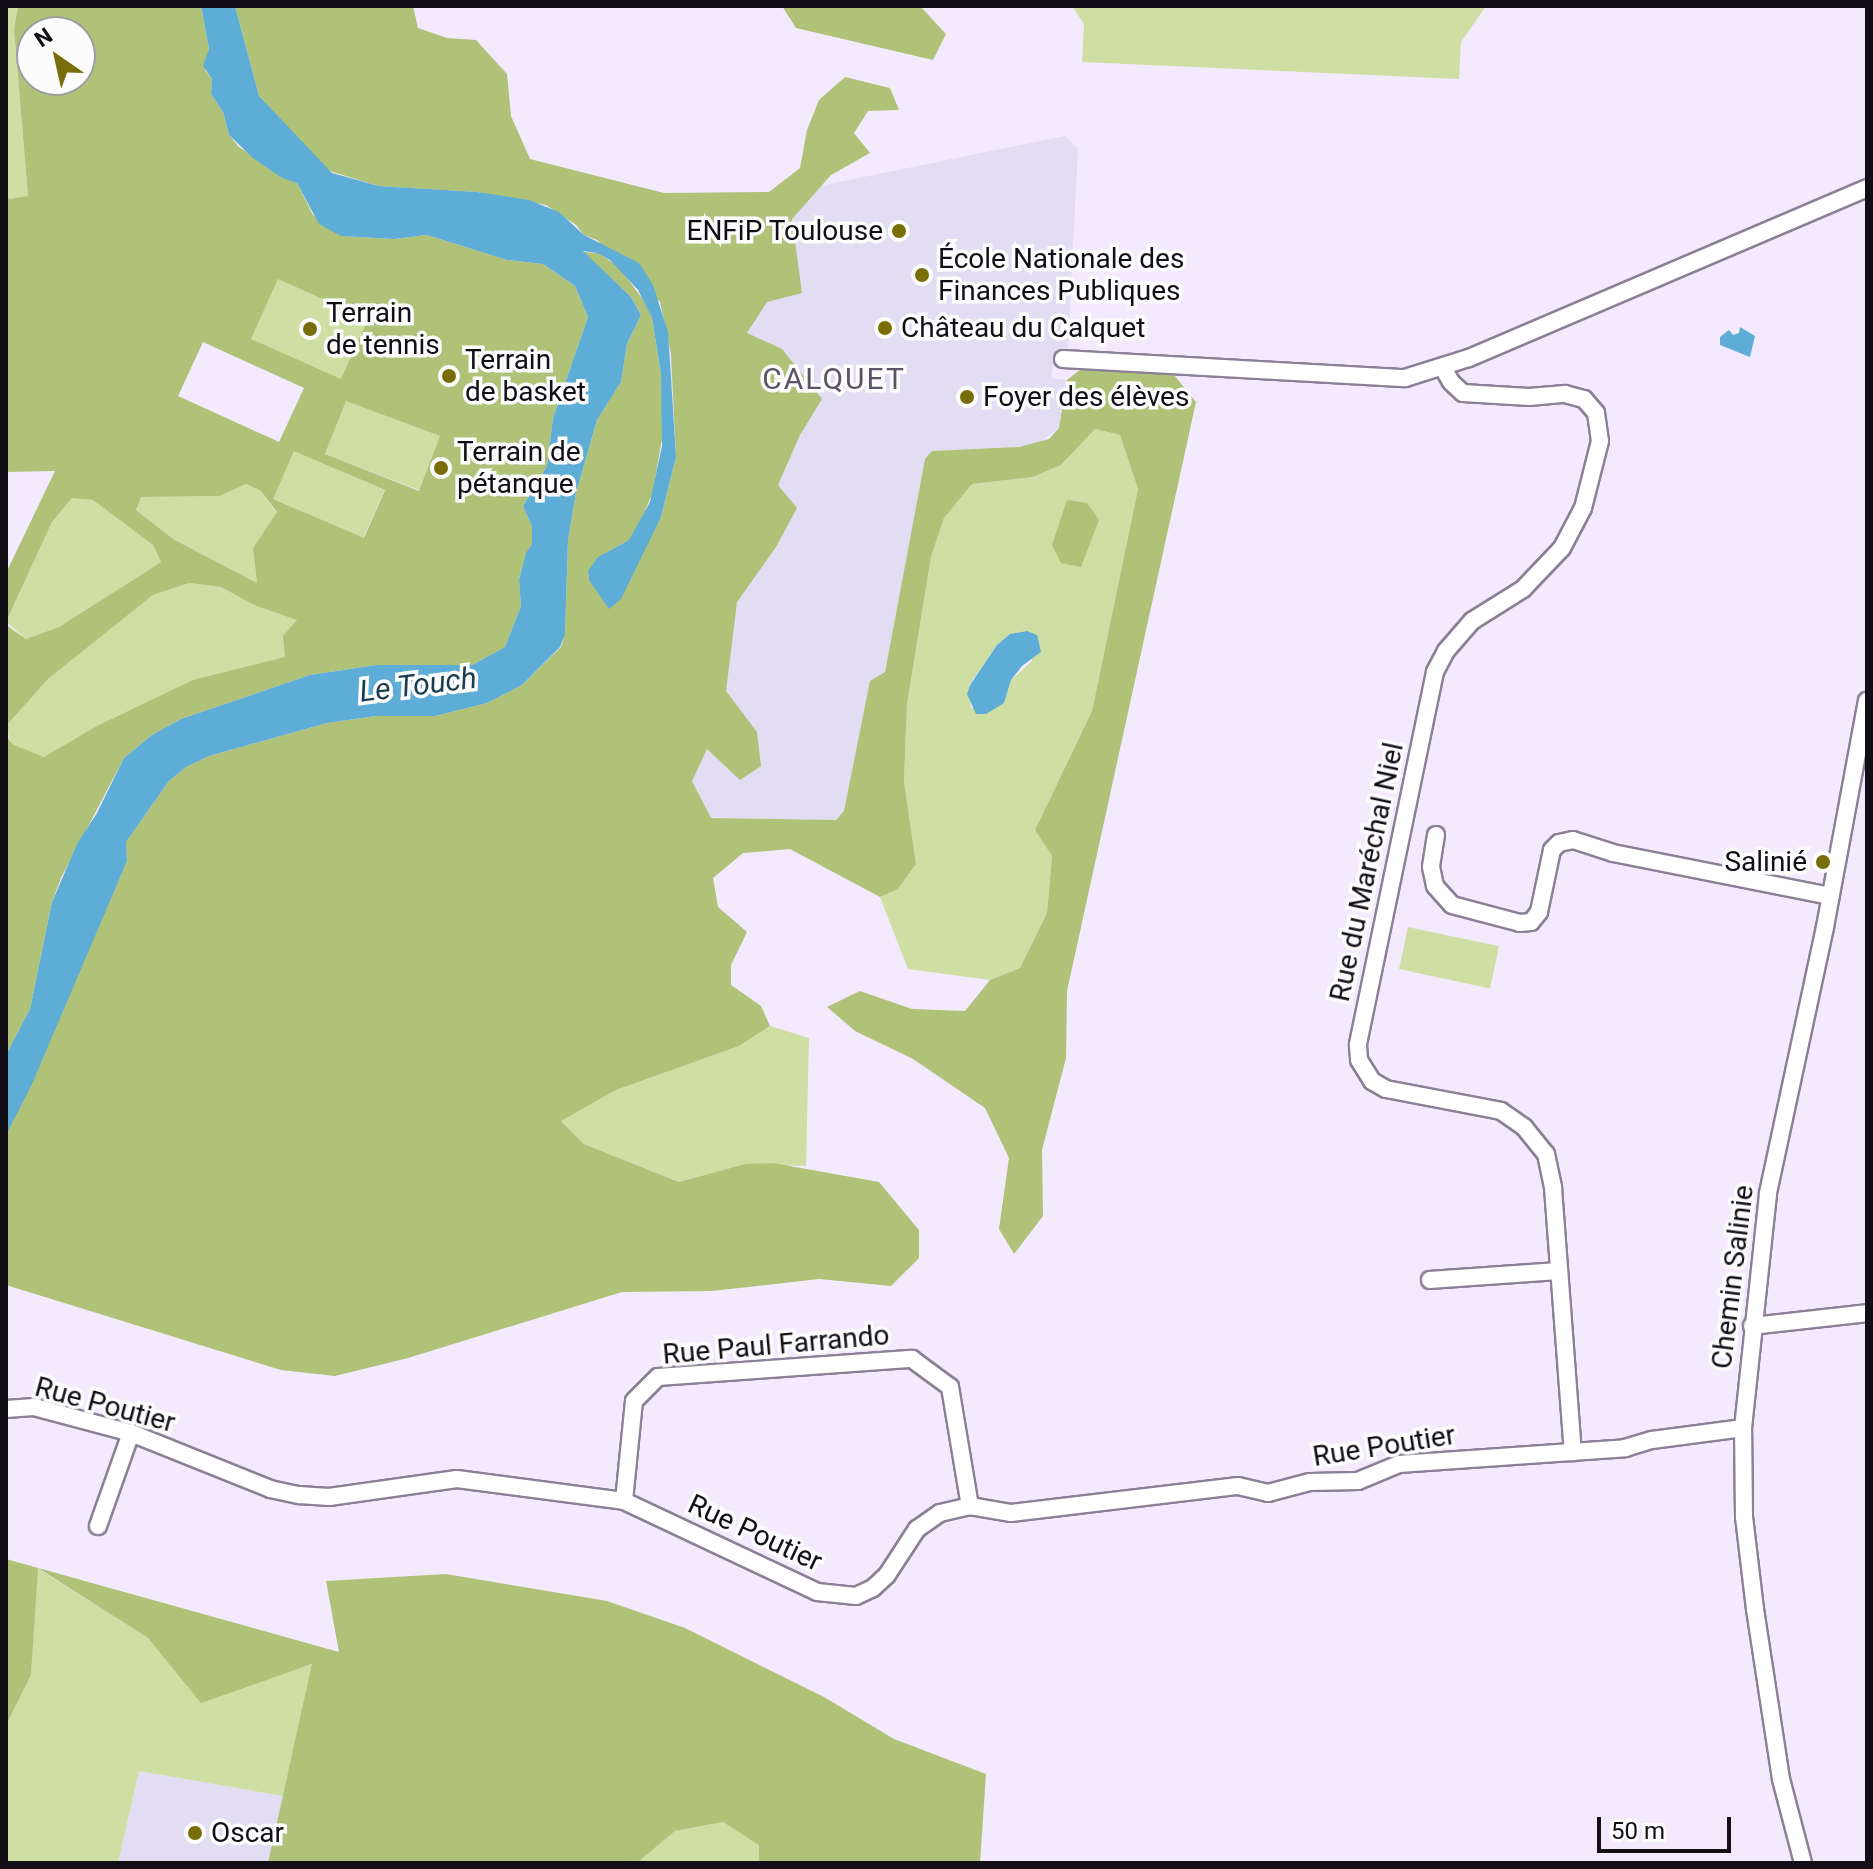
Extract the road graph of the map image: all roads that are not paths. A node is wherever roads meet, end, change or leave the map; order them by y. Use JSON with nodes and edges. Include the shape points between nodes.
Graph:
{"nodes":[{"id":1,"x":1867,"y":188,"type":"edge"},
{"id":2,"x":1063,"y":359,"type":"dead end"},
{"id":3,"x":1443,"y":368,"type":"junction"},
{"id":4,"x":1867,"y":701,"type":"edge"},
{"id":5,"x":1436,"y":835,"type":"dead end"},
{"id":6,"x":1831,"y":896,"type":"junction"},
{"id":7,"x":1558,"y":1271,"type":"junction"},
{"id":8,"x":1430,"y":1280,"type":"dead end"},
{"id":9,"x":1867,"y":1313,"type":"edge"},
{"id":10,"x":1752,"y":1326,"type":"junction"},
{"id":11,"x":6,"y":1409,"type":"edge"},
{"id":12,"x":1743,"y":1428,"type":"junction"},
{"id":13,"x":131,"y":1433,"type":"junction"},
{"id":14,"x":1573,"y":1452,"type":"junction"},
{"id":15,"x":624,"y":1501,"type":"junction"},
{"id":16,"x":970,"y":1506,"type":"junction"},
{"id":17,"x":98,"y":1526,"type":"dead end"},
{"id":18,"x":1803,"y":1863,"type":"edge"}],
"edges":[{"from":1,"to":3,"type":"street"},
{"from":2,"to":3,"type":"street","via":[[1405,378]]},
{"from":3,"to":7,"type":"street","name":"Rue du Maréchal Niel","via":[[1463,393],[1565,394],[1584,399],[1596,413],[1600,441],[1583,508],[1562,548],[1523,589],[1472,621],[1435,672],[1359,1060],[1372,1081],[1386,1089],[1501,1111],[1524,1127],[1546,1154]]},
{"from":4,"to":6,"type":"street","name":"Chemin Salinie"},
{"from":5,"to":6,"type":"street","via":[[1431,867],[1435,886],[1452,905],[1520,923],[1531,922],[1539,912],[1552,850],[1573,840],[1613,853]]},
{"from":6,"to":10,"type":"street","name":"Chemin Salinie","via":[[1768,1193]]},
{"from":7,"to":8,"type":"street"},
{"from":7,"to":14,"type":"street","name":"Rue du Maréchal Niel"},
{"from":9,"to":10,"type":"street"},
{"from":10,"to":12,"type":"street","name":"Chemin Salinie"},
{"from":11,"to":13,"type":"street","name":"Rue Poutier","via":[[34,1407]]},
{"from":12,"to":14,"type":"street","name":"Rue Poutier"},
{"from":12,"to":18,"type":"street","name":"Chemin Salinie","via":[[1744,1517],[1755,1609],[1781,1779]]},
{"from":13,"to":15,"type":"street","name":"Rue Poutier","via":[[270,1489],[299,1495],[329,1497],[457,1479]]},
{"from":13,"to":17,"type":"street"},
{"from":14,"to":16,"type":"street","name":"Rue Poutier","via":[[1399,1464],[1358,1481],[1310,1482],[1268,1493],[1238,1486],[1011,1513]]},
{"from":15,"to":16,"type":"street","name":"Rue Poutier","via":[[817,1592],[856,1596],[887,1575],[917,1529],[940,1513]]},
{"from":15,"to":16,"type":"street","name":"Rue Paul Farrando","via":[[634,1401],[658,1377],[912,1359],[950,1387]]}]}
